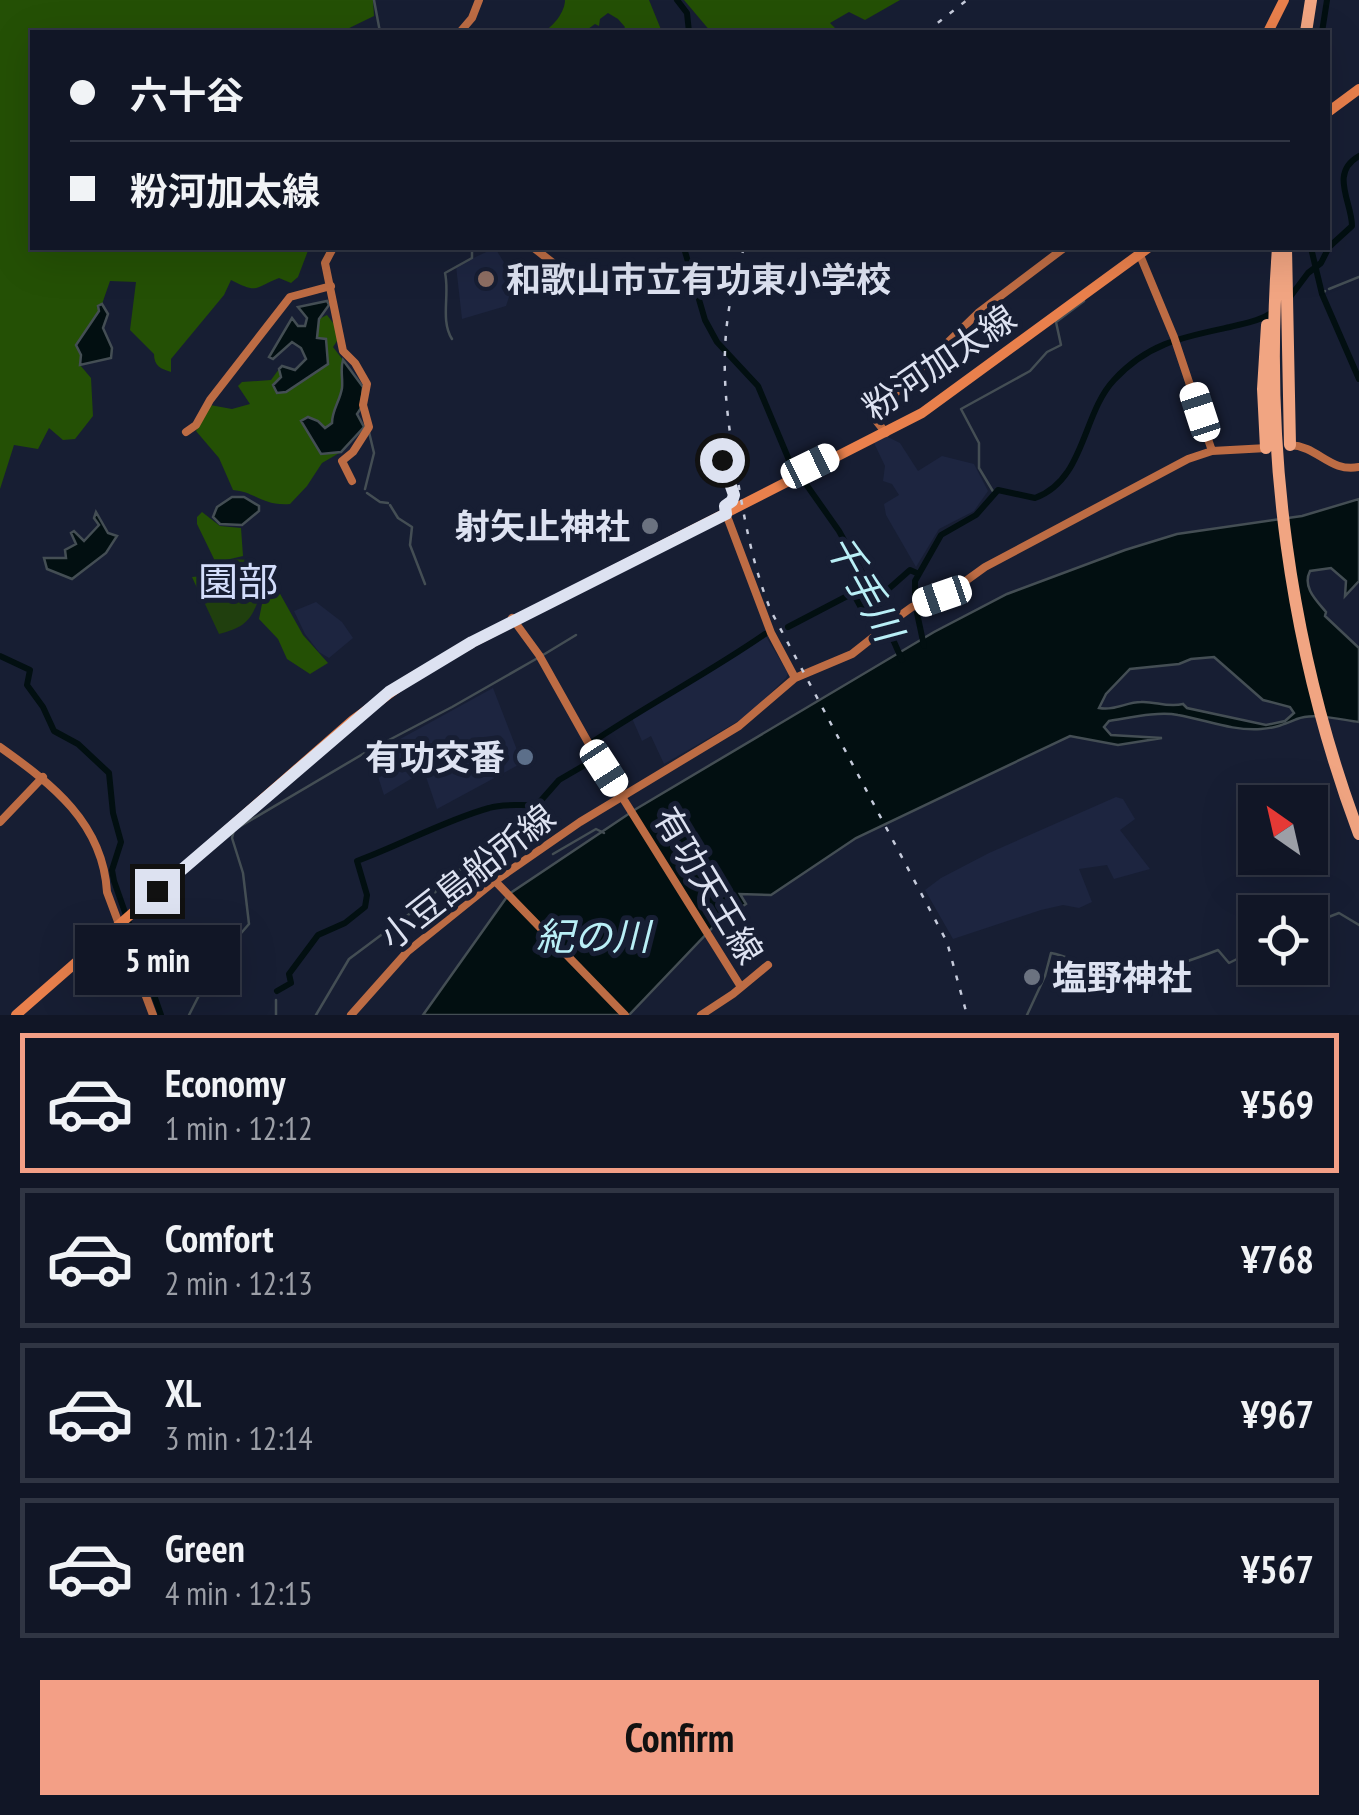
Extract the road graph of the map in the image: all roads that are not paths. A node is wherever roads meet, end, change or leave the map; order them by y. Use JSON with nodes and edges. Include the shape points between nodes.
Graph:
{"nodes":[{"id":1,"x":480,"y":0,"type":"edge"},
{"id":2,"x":1284,"y":0,"type":"edge"},
{"id":3,"x":1309,"y":0,"type":"edge"},
{"id":4,"x":462,"y":30,"type":"edge"},
{"id":5,"x":1269,"y":30,"type":"edge"},
{"id":6,"x":1304,"y":30,"type":"edge"},
{"id":7,"x":1359,"y":86,"type":"edge"},
{"id":8,"x":1330,"y":108,"type":"edge"},
{"id":9,"x":332,"y":250,"type":"edge"},
{"id":10,"x":537,"y":250,"type":"edge"},
{"id":11,"x":1061,"y":250,"type":"edge"},
{"id":12,"x":1139,"y":250,"type":"edge"},
{"id":13,"x":1140,"y":250,"type":"edge"},
{"id":14,"x":1281,"y":250,"type":"edge"},
{"id":15,"x":1282,"y":250,"type":"edge"},
{"id":16,"x":331,"y":286,"type":"junction"},
{"id":17,"x":532,"y":292,"type":"dead end"},
{"id":18,"x":1277,"y":308,"type":"junction"},
{"id":19,"x":884,"y":431,"type":"junction"},
{"id":20,"x":186,"y":432,"type":"dead end"},
{"id":21,"x":1279,"y":448,"type":"junction"},
{"id":22,"x":1212,"y":451,"type":"junction"},
{"id":23,"x":722,"y":460,"type":"dead end"},
{"id":24,"x":1359,"y":467,"type":"edge"},
{"id":25,"x":352,"y":481,"type":"dead end"},
{"id":26,"x":726,"y":512,"type":"junction"},
{"id":27,"x":514,"y":619,"type":"junction"},
{"id":28,"x":795,"y":678,"type":"junction"},
{"id":29,"x":0,"y":747,"type":"edge"},
{"id":30,"x":43,"y":777,"type":"junction"},
{"id":31,"x":623,"y":798,"type":"junction"},
{"id":32,"x":0,"y":822,"type":"edge"},
{"id":33,"x":1357,"y":825,"type":"edge"},
{"id":34,"x":496,"y":883,"type":"junction"},
{"id":35,"x":124,"y":918,"type":"junction"},
{"id":36,"x":768,"y":965,"type":"dead end"},
{"id":37,"x":739,"y":984,"type":"junction"},
{"id":38,"x":13,"y":1015,"type":"edge"},
{"id":39,"x":153,"y":1015,"type":"edge"},
{"id":40,"x":351,"y":1015,"type":"edge"},
{"id":41,"x":625,"y":1015,"type":"edge"},
{"id":42,"x":701,"y":1015,"type":"edge"}],
"edges":[{"from":1,"to":4,"type":"main road"},
{"from":2,"to":5,"type":"main road"},
{"from":3,"to":6,"type":"highway"},
{"from":7,"to":8,"type":"main road"},
{"from":9,"to":16,"type":"main road","via":[[325,260]]},
{"from":10,"to":17,"type":"main road","via":[[554,263]]},
{"from":11,"to":19,"type":"main road","via":[[978,313],[874,414]]},
{"from":12,"to":19,"type":"main road","name":"粉河加太線","via":[[944,399]]},
{"from":13,"to":22,"type":"main road"},
{"from":14,"to":18,"type":"highway"},
{"from":15,"to":18,"type":"highway"},
{"from":16,"to":20,"type":"main road","via":[[290,297]]},
{"from":16,"to":25,"type":"main road","via":[[343,352],[367,384],[369,427],[342,460]]},
{"from":18,"to":21,"type":"highway"},
{"from":18,"to":21,"type":"highway"},
{"from":18,"to":21,"type":"highway","via":[[1263,388]]},
{"from":19,"to":26,"type":"main road","name":"粉河加太線"},
{"from":21,"to":22,"type":"main road","name":"小豆島船所線"},
{"from":21,"to":24,"type":"main road","name":"小豆島船所線","via":[[1309,448],[1341,468]]},
{"from":21,"to":33,"type":"highway","via":[[1303,642]]},
{"from":22,"to":28,"type":"main road","name":"小豆島船所線","via":[[912,607],[852,654]]},
{"from":23,"to":26,"type":"main road","via":[[734,495]]},
{"from":26,"to":27,"type":"main road","name":"粉河加太線"},
{"from":26,"to":28,"type":"main road"},
{"from":27,"to":31,"type":"main road","name":"有功天王線"},
{"from":27,"to":35,"type":"main road","name":"粉河加太線","via":[[385,690]]},
{"from":28,"to":31,"type":"main road","name":"小豆島船所線","via":[[739,726]]},
{"from":29,"to":30,"type":"main road"},
{"from":30,"to":32,"type":"main road"},
{"from":30,"to":35,"type":"main road","via":[[87,824],[107,892]]},
{"from":31,"to":34,"type":"main road","name":"小豆島船所線"},
{"from":31,"to":37,"type":"main road","name":"有功天王線"},
{"from":34,"to":40,"type":"main road","name":"小豆島船所線","via":[[408,952]]},
{"from":34,"to":41,"type":"main road"},
{"from":35,"to":38,"type":"main road","name":"粉河加太線"},
{"from":35,"to":39,"type":"main road"},
{"from":36,"to":37,"type":"main road"},
{"from":37,"to":42,"type":"main road","name":"有功天王線"}]}
